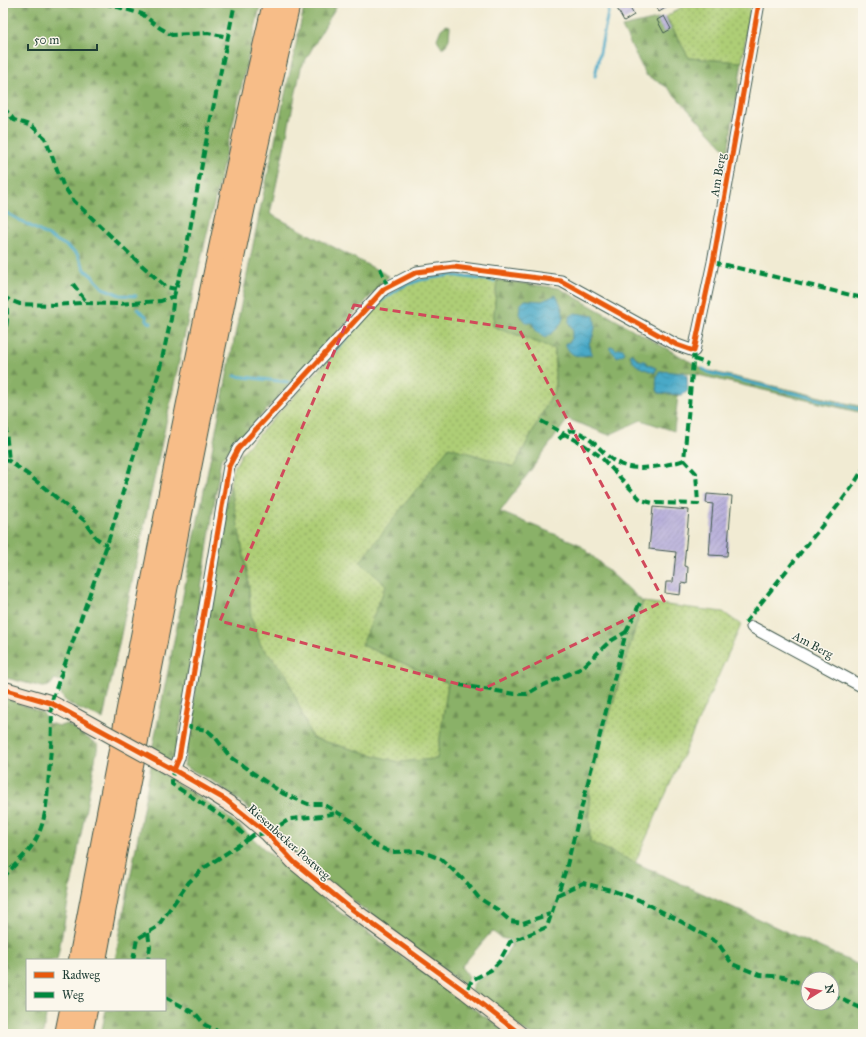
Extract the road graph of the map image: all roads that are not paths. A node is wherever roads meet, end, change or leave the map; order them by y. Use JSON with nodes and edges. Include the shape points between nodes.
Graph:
{"nodes":[{"id":1,"x":273,"y":3,"type":"edge"},
{"id":2,"x":290,"y":3,"type":"edge"},
{"id":3,"x":759,"y":3,"type":"edge"},
{"id":4,"x":752,"y":627,"type":"dead end"},
{"id":5,"x":863,"y":687,"type":"edge"},
{"id":6,"x":3,"y":689,"type":"edge"},
{"id":7,"x":171,"y":769,"type":"junction"},
{"id":8,"x":79,"y":959,"type":"edge"},
{"id":9,"x":96,"y":959,"type":"edge"},
{"id":10,"x":70,"y":1011,"type":"edge"},
{"id":11,"x":87,"y":1011,"type":"edge"},
{"id":12,"x":65,"y":1034,"type":"edge"},
{"id":13,"x":82,"y":1034,"type":"edge"},
{"id":14,"x":520,"y":1034,"type":"edge"}],
"edges":[{"from":1,"to":8,"type":"highway","via":[[204,318]]},
{"from":2,"to":9,"type":"highway","via":[[207,387]]},
{"from":3,"to":7,"type":"street","name":"Am Berg","via":[[713,262],[694,351],[677,345],[561,281],[454,267],[417,272],[384,289],[238,449],[230,466],[179,758]]},
{"from":4,"to":5,"type":"street","name":"Am Berg"},
{"from":6,"to":7,"type":"street","name":"Riesenbecker Postweg","bridge":true,"via":[[51,703]]},
{"from":7,"to":14,"type":"street","name":"Riesenbecker Postweg","via":[[241,811],[267,833],[294,862],[350,908]]},
{"from":10,"to":12,"type":"highway"},
{"from":11,"to":13,"type":"highway"}]}
